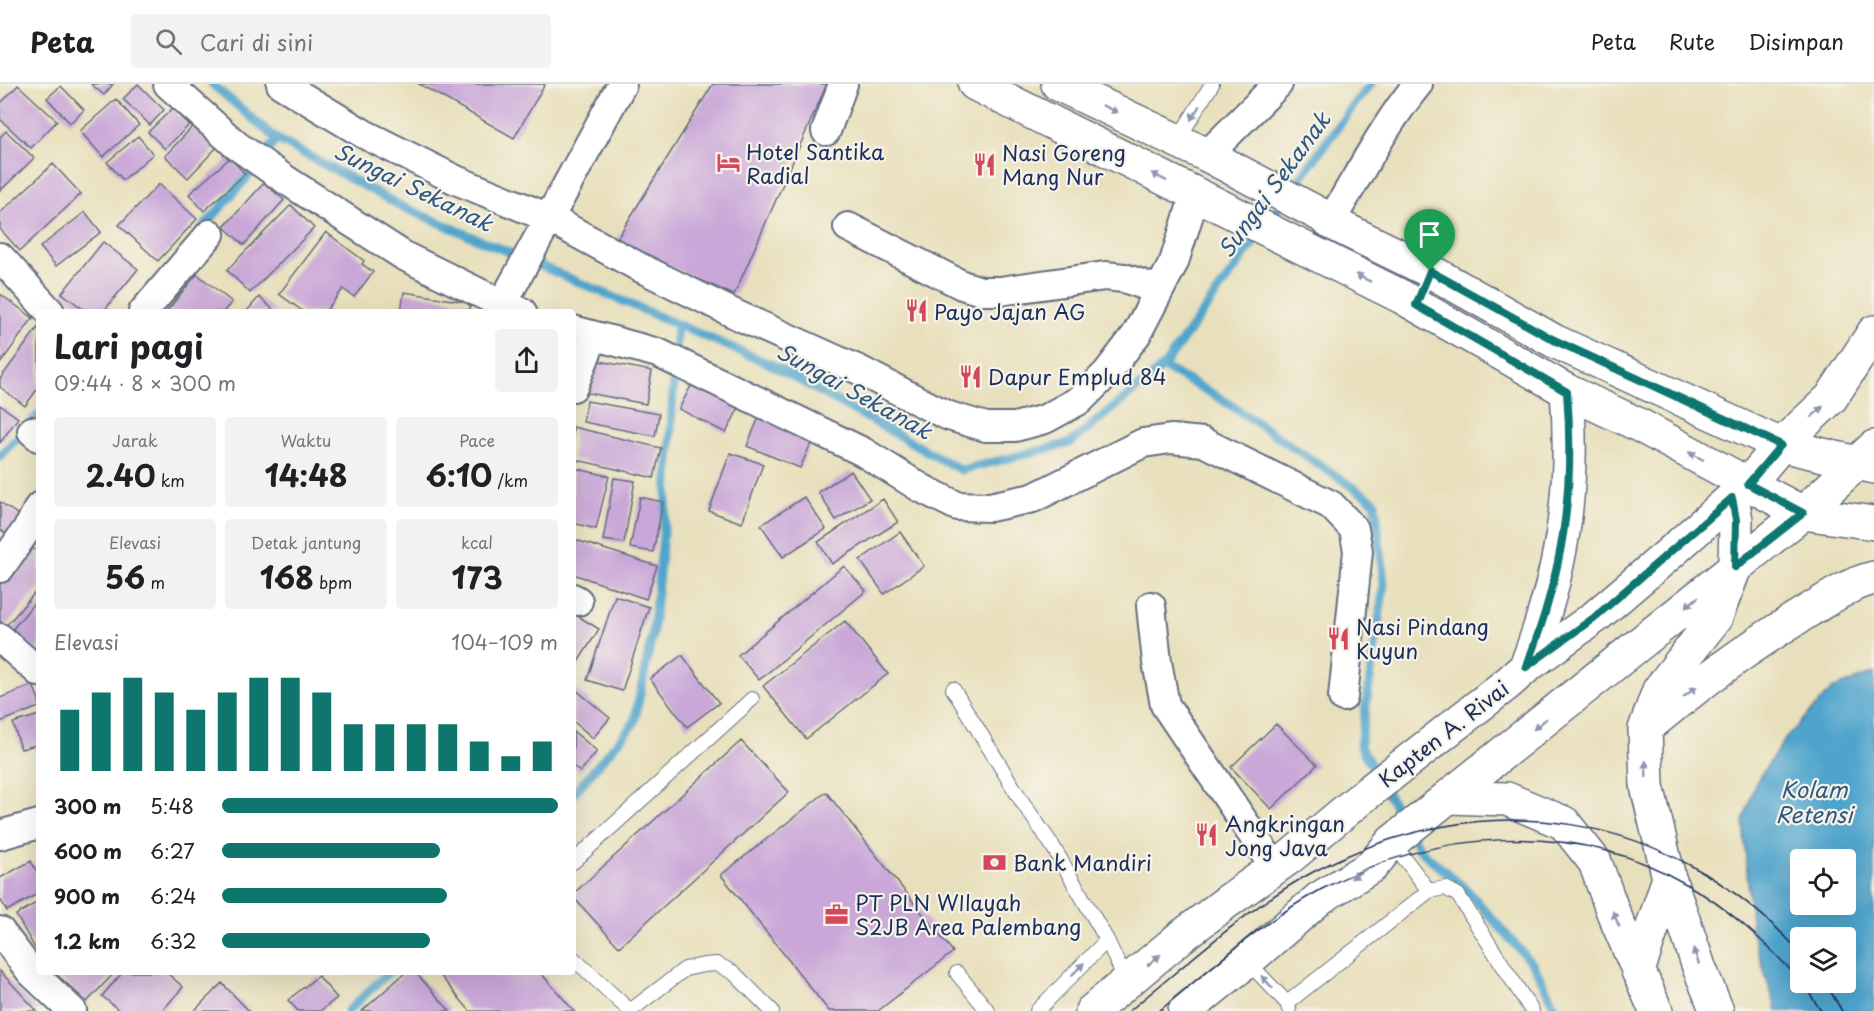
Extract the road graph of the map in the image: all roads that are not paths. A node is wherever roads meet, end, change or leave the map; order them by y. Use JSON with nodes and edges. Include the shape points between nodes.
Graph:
{"nodes":[{"id":1,"x":168,"y":84,"type":"edge"},
{"id":2,"x":280,"y":84,"type":"edge"},
{"id":3,"x":622,"y":84,"type":"edge"},
{"id":4,"x":843,"y":84,"type":"edge"},
{"id":5,"x":975,"y":84,"type":"edge"},
{"id":6,"x":1058,"y":84,"type":"edge"},
{"id":7,"x":1212,"y":84,"type":"edge"},
{"id":8,"x":1278,"y":84,"type":"edge"},
{"id":9,"x":1418,"y":84,"type":"edge"},
{"id":10,"x":826,"y":131,"type":"dead end"},
{"id":11,"x":1177,"y":141,"type":"junction"},
{"id":12,"x":1218,"y":161,"type":"junction"},
{"id":13,"x":1203,"y":199,"type":"junction"},
{"id":14,"x":1326,"y":219,"type":"junction"},
{"id":15,"x":545,"y":225,"type":"junction"},
{"id":16,"x":848,"y":227,"type":"dead end"},
{"id":17,"x":210,"y":234,"type":"dead end"},
{"id":18,"x":0,"y":257,"type":"edge"},
{"id":19,"x":1430,"y":271,"type":"junction"},
{"id":20,"x":1160,"y":290,"type":"junction"},
{"id":21,"x":508,"y":305,"type":"edge"},
{"id":22,"x":1416,"y":305,"type":"junction"},
{"id":23,"x":47,"y":309,"type":"edge"},
{"id":24,"x":146,"y":309,"type":"edge"},
{"id":25,"x":1874,"y":332,"type":"edge"},
{"id":26,"x":583,"y":333,"type":"edge"},
{"id":27,"x":576,"y":371,"type":"edge"},
{"id":28,"x":1567,"y":392,"type":"junction"},
{"id":29,"x":1781,"y":445,"type":"junction"},
{"id":30,"x":1869,"y":459,"type":"edge"},
{"id":31,"x":1740,"y":491,"type":"junction"},
{"id":32,"x":36,"y":513,"type":"edge"},
{"id":33,"x":1803,"y":513,"type":"junction"},
{"id":34,"x":1874,"y":523,"type":"edge"},
{"id":35,"x":1735,"y":567,"type":"junction"},
{"id":36,"x":0,"y":568,"type":"edge"},
{"id":37,"x":1874,"y":578,"type":"edge"},
{"id":38,"x":1150,"y":606,"type":"dead end"},
{"id":39,"x":0,"y":638,"type":"edge"},
{"id":40,"x":1526,"y":667,"type":"junction"},
{"id":41,"x":36,"y":669,"type":"edge"},
{"id":42,"x":953,"y":689,"type":"dead end"},
{"id":43,"x":1343,"y":697,"type":"dead end"},
{"id":44,"x":752,"y":699,"type":"dead end"},
{"id":45,"x":1645,"y":729,"type":"junction"},
{"id":46,"x":1441,"y":803,"type":"junction"},
{"id":47,"x":36,"y":825,"type":"edge"},
{"id":48,"x":0,"y":835,"type":"edge"},
{"id":49,"x":1396,"y":838,"type":"junction"},
{"id":50,"x":576,"y":859,"type":"edge"},
{"id":51,"x":1275,"y":868,"type":"junction"},
{"id":52,"x":1669,"y":878,"type":"junction"},
{"id":53,"x":1429,"y":891,"type":"junction"},
{"id":54,"x":0,"y":930,"type":"edge"},
{"id":55,"x":1107,"y":940,"type":"junction"},
{"id":56,"x":576,"y":961,"type":"edge"},
{"id":57,"x":1247,"y":961,"type":"junction"},
{"id":58,"x":1638,"y":971,"type":"junction"},
{"id":59,"x":957,"y":973,"type":"dead end"},
{"id":60,"x":1127,"y":983,"type":"junction"},
{"id":61,"x":1288,"y":1007,"type":"edge"},
{"id":62,"x":72,"y":1011,"type":"edge"},
{"id":63,"x":630,"y":1011,"type":"edge"},
{"id":64,"x":772,"y":1011,"type":"edge"},
{"id":65,"x":988,"y":1011,"type":"edge"},
{"id":66,"x":1037,"y":1011,"type":"edge"},
{"id":67,"x":1092,"y":1011,"type":"edge"},
{"id":68,"x":1185,"y":1011,"type":"edge"},
{"id":69,"x":1532,"y":1011,"type":"edge"},
{"id":70,"x":1656,"y":1011,"type":"edge"},
{"id":71,"x":1717,"y":1011,"type":"edge"}],
"edges":[{"from":1,"to":21,"type":"street","via":[[236,145],[286,180],[404,255]]},
{"from":2,"to":15,"type":"street","via":[[364,134]]},
{"from":3,"to":15,"type":"street"},
{"from":4,"to":10,"type":"street"},
{"from":13,"to":5,"type":"main road","one_way":true},
{"from":6,"to":11,"type":"main road","one_way":true},
{"from":7,"to":11,"type":"lane","one_way":true},
{"from":8,"to":12,"type":"street"},
{"from":9,"to":14,"type":"street"},
{"from":11,"to":12,"type":"main road"},
{"from":12,"to":14,"type":"main road"},
{"from":13,"to":20,"type":"street"},
{"from":22,"to":13,"type":"main road","one_way":true},
{"from":14,"to":19,"type":"main road"},
{"from":15,"to":20,"type":"street","via":[[859,370],[949,416],[987,427],[1015,427],[1046,419],[1080,400],[1136,335]]},
{"from":15,"to":21,"type":"street"},
{"from":16,"to":20,"type":"street","via":[[981,291],[1105,276]]},
{"from":17,"to":24,"type":"street"},
{"from":18,"to":23,"type":"street"},
{"from":19,"to":22,"type":"main road"},
{"from":19,"to":29,"type":"main road","via":[[1554,340]]},
{"from":22,"to":28,"type":"main road"},
{"from":29,"to":25,"type":"main road","name":"Kapten A. Rivai","one_way":true,"via":[[1831,398]]},
{"from":26,"to":27,"type":"street"},
{"from":26,"to":43,"type":"street","via":[[658,353],[863,453],[957,506],[990,507],[1033,498],[1143,443],[1203,442],[1331,506],[1354,529],[1358,551]]},
{"from":31,"to":28,"type":"main road","one_way":true,"via":[[1637,424]]},
{"from":28,"to":40,"type":"main road","via":[[1570,471],[1561,551]]},
{"from":29,"to":30,"type":"main road"},
{"from":29,"to":31,"type":"main road","name":"Kapten A. Rivai"},
{"from":30,"to":33,"type":"main road"},
{"from":31,"to":33,"type":"main road"},
{"from":31,"to":35,"type":"main road"},
{"from":31,"to":40,"type":"main road","name":"Kapten A. Rivai","via":[[1595,617]]},
{"from":32,"to":36,"type":"street"},
{"from":33,"to":34,"type":"main road"},
{"from":33,"to":35,"type":"main road"},
{"from":35,"to":45,"type":"main road","via":[[1716,616],[1659,690]]},
{"from":35,"to":46,"type":"main road","one_way":true},
{"from":45,"to":37,"type":"main road","one_way":true,"via":[[1691,690],[1786,624],[1854,583]]},
{"from":38,"to":51,"type":"street","via":[[1165,705]]},
{"from":39,"to":41,"type":"street"},
{"from":40,"to":51,"type":"main road","name":"Kapten A. Rivai"},
{"from":42,"to":55,"type":"lane"},
{"from":44,"to":50,"type":"lane"},
{"from":52,"to":45,"type":"main road","one_way":true,"via":[[1647,786]]},
{"from":46,"to":49,"type":"main road"},
{"from":58,"to":46,"type":"main road","one_way":true,"via":[[1595,862],[1564,823],[1507,799]]},
{"from":47,"to":48,"type":"street"},
{"from":49,"to":53,"type":"lane"},
{"from":49,"to":57,"type":"main road","one_way":true,"via":[[1372,866],[1320,898]]},
{"from":60,"to":51,"type":"main road","name":"Kapten A. Rivai","one_way":true,"via":[[1181,937]]},
{"from":52,"to":58,"type":"main road"},
{"from":71,"to":52,"type":"main road","one_way":true},
{"from":53,"to":61,"type":"lane"},
{"from":53,"to":69,"type":"lane","via":[[1445,888],[1458,895]]},
{"from":54,"to":62,"type":"street","via":[[31,972]]},
{"from":55,"to":60,"type":"lane"},
{"from":66,"to":55,"type":"lane","one_way":true},
{"from":56,"to":63,"type":"lane"},
{"from":61,"to":57,"type":"lane","one_way":true},
{"from":57,"to":68,"type":"main road"},
{"from":58,"to":70,"type":"main road"},
{"from":59,"to":65,"type":"lane"},
{"from":60,"to":67,"type":"main road","name":"Kapten A. Rivai"},
{"from":63,"to":64,"type":"lane","via":[[685,969],[717,964],[734,973]]}]}
